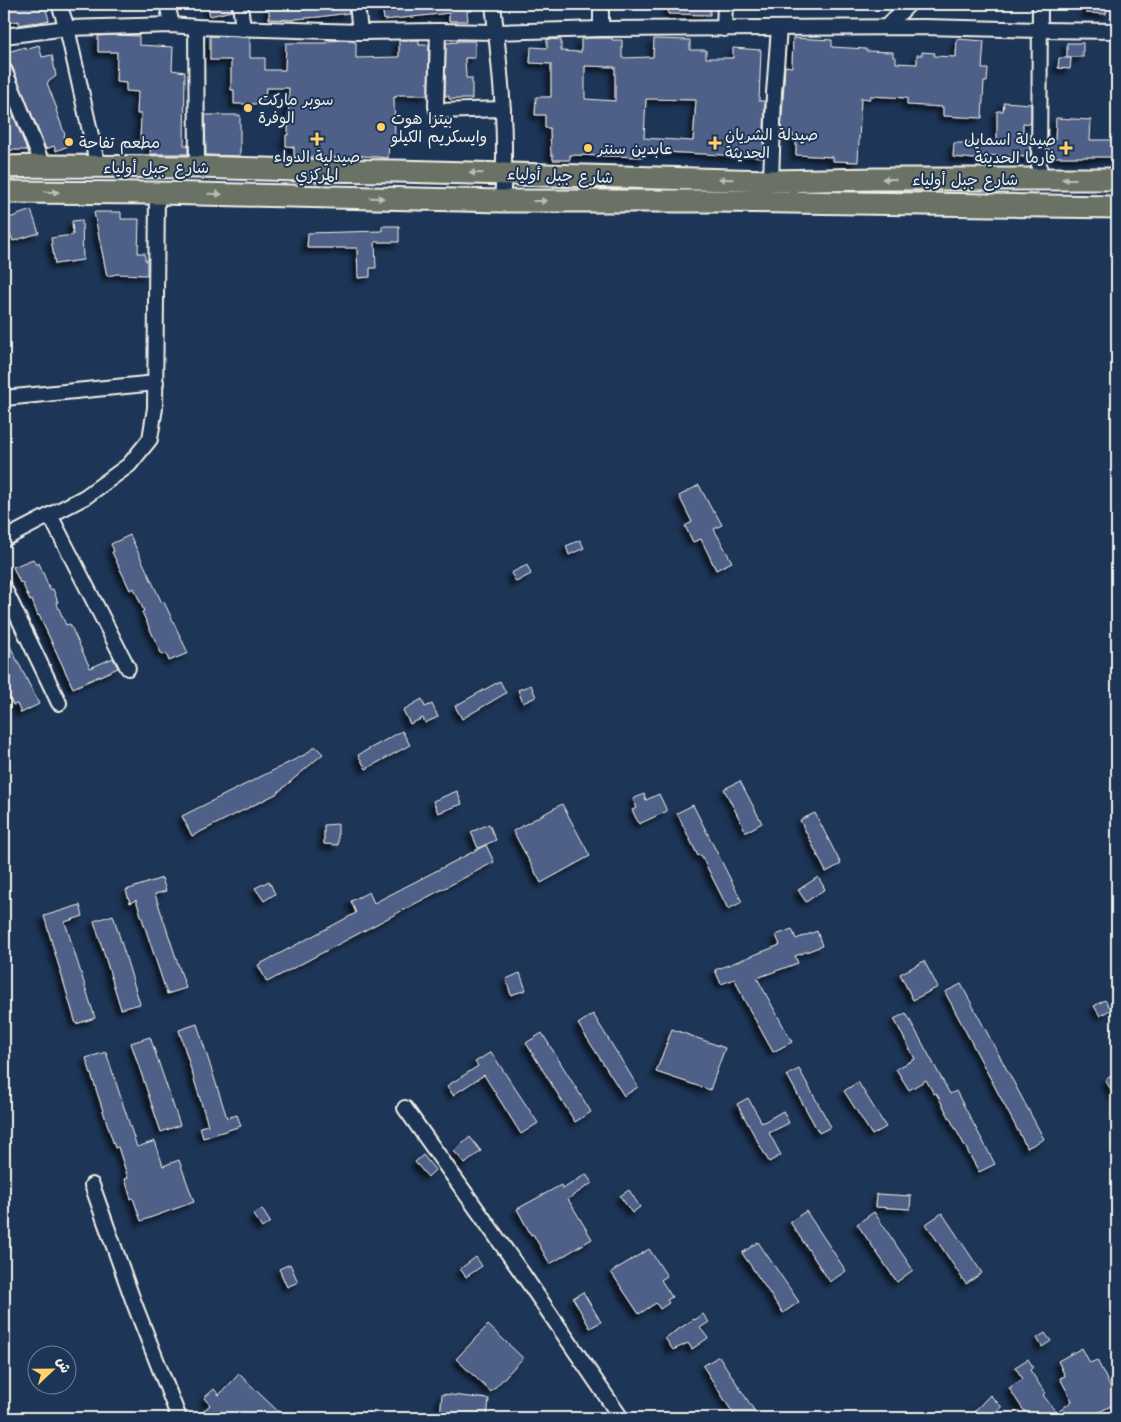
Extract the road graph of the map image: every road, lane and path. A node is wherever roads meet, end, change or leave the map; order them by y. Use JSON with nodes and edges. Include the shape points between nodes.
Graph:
{"nodes":[{"id":1,"x":59,"y":4,"type":"edge"},
{"id":2,"x":167,"y":4,"type":"edge"},
{"id":3,"x":240,"y":4,"type":"edge"},
{"id":4,"x":357,"y":4,"type":"edge"},
{"id":5,"x":493,"y":4,"type":"edge"},
{"id":6,"x":601,"y":4,"type":"edge"},
{"id":7,"x":725,"y":4,"type":"edge"},
{"id":8,"x":909,"y":4,"type":"edge"},
{"id":9,"x":1040,"y":4,"type":"edge"},
{"id":10,"x":172,"y":25,"type":"junction"},
{"id":11,"x":196,"y":27,"type":"junction"},
{"id":12,"x":886,"y":27,"type":"junction"},
{"id":13,"x":66,"y":28,"type":"junction"},
{"id":14,"x":779,"y":28,"type":"junction"},
{"id":15,"x":243,"y":29,"type":"junction"},
{"id":16,"x":601,"y":29,"type":"junction"},
{"id":17,"x":724,"y":29,"type":"junction"},
{"id":18,"x":1040,"y":30,"type":"junction"},
{"id":19,"x":1117,"y":30,"type":"edge"},
{"id":20,"x":438,"y":31,"type":"junction"},
{"id":21,"x":360,"y":32,"type":"junction"},
{"id":22,"x":496,"y":32,"type":"junction"},
{"id":23,"x":4,"y":36,"type":"edge"},
{"id":24,"x":4,"y":70,"type":"edge"},
{"id":25,"x":503,"y":109,"type":"junction"},
{"id":26,"x":43,"y":166,"type":"junction"},
{"id":27,"x":4,"y":167,"type":"edge"},
{"id":28,"x":98,"y":167,"type":"junction"},
{"id":29,"x":197,"y":167,"type":"junction"},
{"id":30,"x":505,"y":173,"type":"junction"},
{"id":31,"x":1117,"y":179,"type":"edge"},
{"id":32,"x":1039,"y":180,"type":"junction"},
{"id":33,"x":771,"y":181,"type":"junction"},
{"id":34,"x":4,"y":192,"type":"edge"},
{"id":35,"x":157,"y":193,"type":"junction"},
{"id":36,"x":502,"y":201,"type":"junction"},
{"id":37,"x":1117,"y":207,"type":"edge"},
{"id":38,"x":156,"y":383,"type":"junction"},
{"id":39,"x":4,"y":398,"type":"edge"},
{"id":40,"x":50,"y":515,"type":"junction"},
{"id":41,"x":4,"y":539,"type":"edge"},
{"id":42,"x":4,"y":588,"type":"edge"},
{"id":43,"x":128,"y":668,"type":"dead end"},
{"id":44,"x":58,"y":703,"type":"dead end"},
{"id":45,"x":405,"y":1108,"type":"dead end"},
{"id":46,"x":92,"y":1185,"type":"dead end"},
{"id":47,"x":179,"y":1418,"type":"edge"},
{"id":48,"x":621,"y":1418,"type":"edge"}],
"edges":[{"from":1,"to":13,"type":"street"},
{"from":2,"to":10,"type":"street"},
{"from":3,"to":15,"type":"street"},
{"from":4,"to":21,"type":"street"},
{"from":5,"to":22,"type":"street"},
{"from":6,"to":16,"type":"street"},
{"from":7,"to":17,"type":"street"},
{"from":8,"to":12,"type":"street"},
{"from":9,"to":18,"type":"street"},
{"from":10,"to":11,"type":"street"},
{"from":10,"to":13,"type":"street"},
{"from":11,"to":15,"type":"street"},
{"from":11,"to":29,"type":"street"},
{"from":12,"to":14,"type":"street"},
{"from":12,"to":18,"type":"street"},
{"from":13,"to":23,"type":"street"},
{"from":13,"to":28,"type":"street"},
{"from":14,"to":17,"type":"street"},
{"from":14,"to":33,"type":"street"},
{"from":15,"to":21,"type":"street"},
{"from":16,"to":17,"type":"street"},
{"from":16,"to":22,"type":"street"},
{"from":18,"to":19,"type":"street"},
{"from":18,"to":32,"type":"street"},
{"from":20,"to":21,"type":"street"},
{"from":20,"to":22,"type":"street"},
{"from":20,"to":25,"type":"street","via":[[437,111]]},
{"from":22,"to":25,"type":"street"},
{"from":24,"to":26,"type":"street"},
{"from":25,"to":30,"type":"street"},
{"from":26,"to":27,"type":"main road","name":"شارع جبل أولياء"},
{"from":26,"to":28,"type":"main road","name":"شارع جبل أولياء"},
{"from":28,"to":29,"type":"main road","name":"شارع جبل أولياء"},
{"from":30,"to":29,"type":"main road","name":"شارع جبل أولياء","one_way":true},
{"from":33,"to":30,"type":"main road","name":"شارع جبل أولياء","one_way":true},
{"from":30,"to":36,"type":"street"},
{"from":31,"to":32,"type":"main road","name":"شارع جبل أولياء","one_way":true},
{"from":32,"to":33,"type":"main road","name":"شارع جبل أولياء","one_way":true},
{"from":34,"to":35,"type":"main road","name":"شارع جبل أولياء","one_way":true},
{"from":35,"to":36,"type":"main road","name":"شارع جبل أولياء","one_way":true},
{"from":35,"to":38,"type":"street"},
{"from":36,"to":37,"type":"main road","name":"شارع جبل أولياء","one_way":true},
{"from":38,"to":39,"type":"street"},
{"from":38,"to":40,"type":"street","via":[[150,439],[129,465],[85,497]]},
{"from":40,"to":41,"type":"street"},
{"from":40,"to":43,"type":"street"},
{"from":42,"to":44,"type":"street"},
{"from":45,"to":48,"type":"street"},
{"from":46,"to":47,"type":"street"}]}
